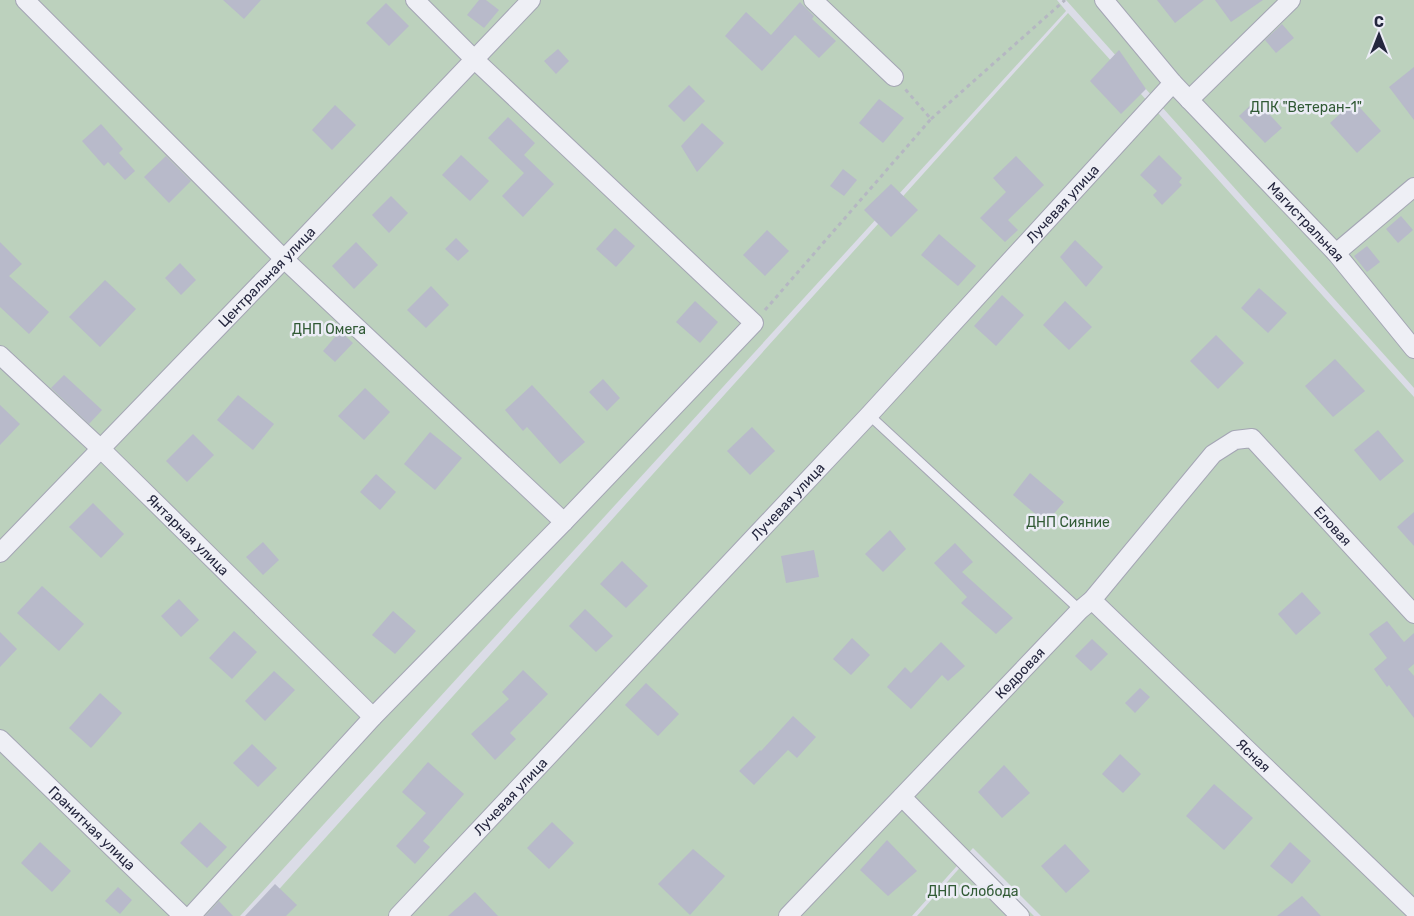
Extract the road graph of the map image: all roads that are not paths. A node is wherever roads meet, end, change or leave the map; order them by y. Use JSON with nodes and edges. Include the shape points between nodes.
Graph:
{"nodes":[{"id":1,"x":25,"y":0,"type":"edge"},
{"id":2,"x":415,"y":0,"type":"edge"},
{"id":3,"x":531,"y":0,"type":"edge"},
{"id":4,"x":813,"y":0,"type":"edge"},
{"id":5,"x":1104,"y":0,"type":"edge"},
{"id":6,"x":1292,"y":0,"type":"edge"},
{"id":7,"x":475,"y":60,"type":"junction"},
{"id":8,"x":894,"y":77,"type":"road end"},
{"id":9,"x":1173,"y":83,"type":"junction"},
{"id":10,"x":1189,"y":100,"type":"junction"},
{"id":11,"x":1414,"y":187,"type":"edge"},
{"id":12,"x":1336,"y":253,"type":"junction"},
{"id":13,"x":284,"y":259,"type":"junction"},
{"id":14,"x":1414,"y":349,"type":"edge"},
{"id":15,"x":0,"y":355,"type":"edge"},
{"id":16,"x":869,"y":415,"type":"junction"},
{"id":17,"x":1252,"y":438,"type":"joint"},
{"id":18,"x":100,"y":450,"type":"junction"},
{"id":19,"x":564,"y":522,"type":"junction"},
{"id":20,"x":0,"y":553,"type":"edge"},
{"id":21,"x":1086,"y":605,"type":"junction"},
{"id":22,"x":1414,"y":614,"type":"edge"},
{"id":23,"x":373,"y":717,"type":"junction"},
{"id":24,"x":0,"y":739,"type":"edge"},
{"id":25,"x":902,"y":797,"type":"junction"},
{"id":26,"x":1414,"y":910,"type":"edge"},
{"id":27,"x":790,"y":915,"type":"edge"},
{"id":28,"x":183,"y":916,"type":"edge"},
{"id":29,"x":191,"y":916,"type":"edge"},
{"id":30,"x":398,"y":916,"type":"edge"},
{"id":31,"x":1020,"y":916,"type":"edge"}],
"edges":[{"from":1,"to":13,"type":"street"},
{"from":2,"to":7,"type":"street"},
{"from":3,"to":7,"type":"street","name":"Центральная улица"},
{"from":4,"to":8,"type":"street"},
{"from":5,"to":9,"type":"street","name":"Магистральная"},
{"from":6,"to":10,"type":"street"},
{"from":7,"to":13,"type":"street","name":"Центральная улица"},
{"from":7,"to":19,"type":"street","via":[[754,323]]},
{"from":9,"to":10,"type":"street","name":"Магистральная"},
{"from":9,"to":16,"type":"street","name":"Лучевая улица"},
{"from":10,"to":12,"type":"street","name":"Магистральная"},
{"from":11,"to":12,"type":"street"},
{"from":12,"to":14,"type":"street","name":"Магистральная"},
{"from":13,"to":18,"type":"street","name":"Центральная улица"},
{"from":13,"to":19,"type":"street"},
{"from":15,"to":18,"type":"street","name":"Янтарная улица"},
{"from":16,"to":21,"type":"lane"},
{"from":16,"to":30,"type":"street","name":"Лучевая улица"},
{"from":17,"to":21,"type":"street","name":"Кедровая","via":[[1235,440],[1213,454]]},
{"from":17,"to":22,"type":"street","name":"Еловая"},
{"from":18,"to":20,"type":"street","name":"Центральная улица"},
{"from":18,"to":23,"type":"street","name":"Янтарная улица"},
{"from":19,"to":23,"type":"street"},
{"from":21,"to":25,"type":"street","name":"Кедровая"},
{"from":21,"to":26,"type":"street","name":"Ясная"},
{"from":23,"to":29,"type":"street"},
{"from":24,"to":28,"type":"street","name":"Гранитная улица"},
{"from":25,"to":27,"type":"street","name":"Кедровая"},
{"from":25,"to":31,"type":"street"}]}
